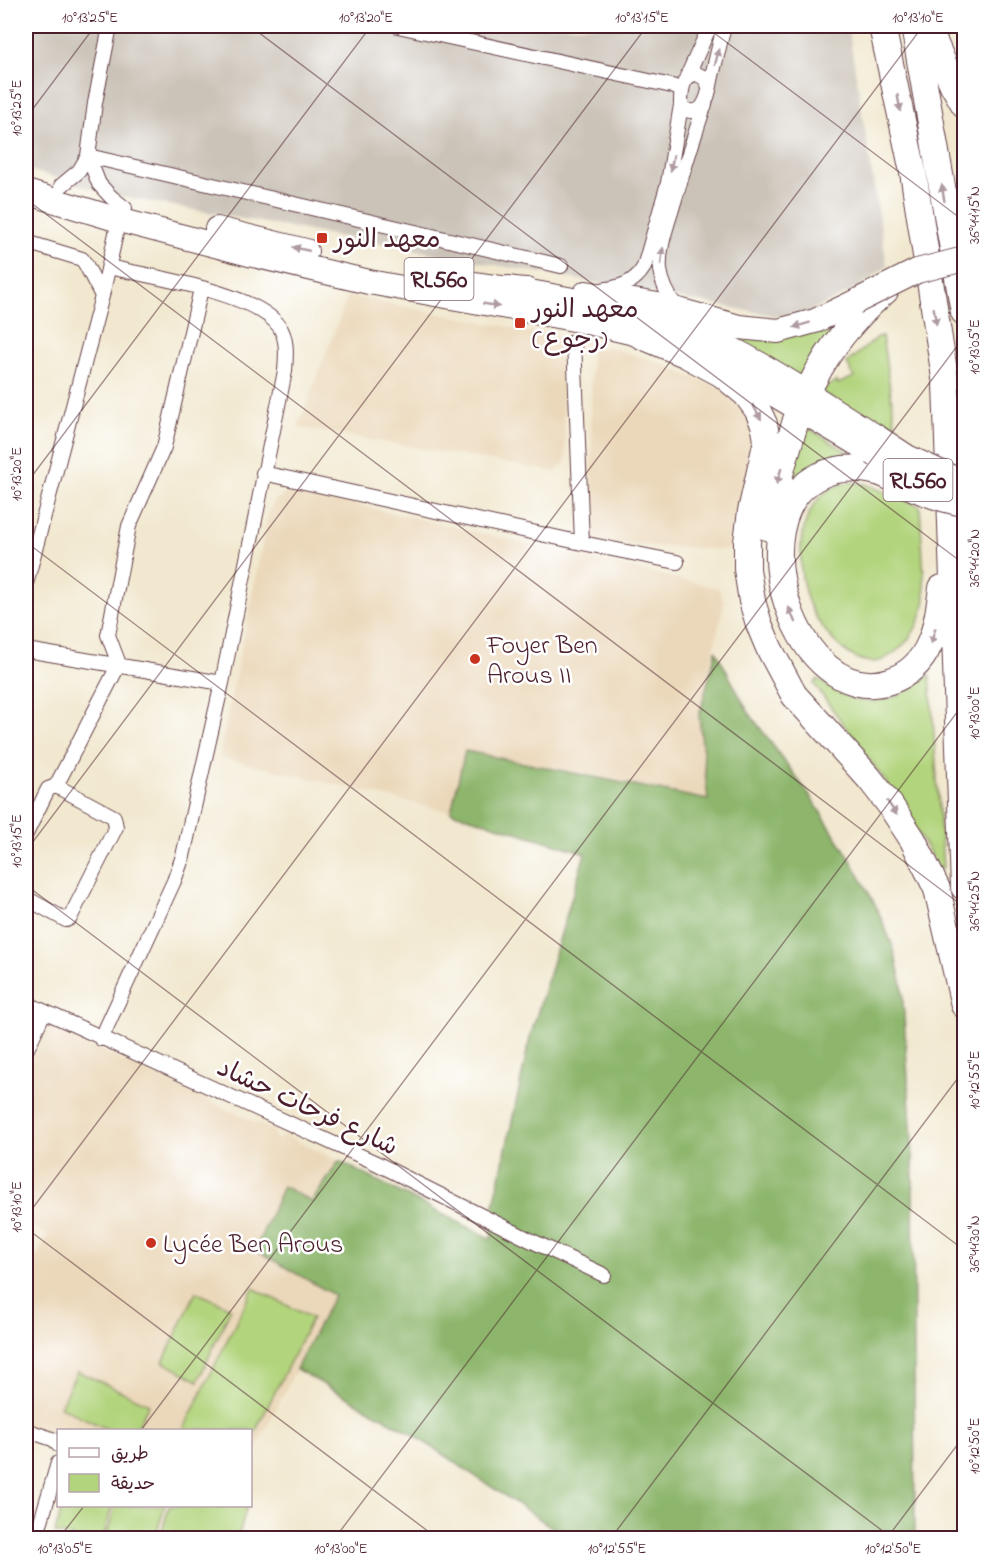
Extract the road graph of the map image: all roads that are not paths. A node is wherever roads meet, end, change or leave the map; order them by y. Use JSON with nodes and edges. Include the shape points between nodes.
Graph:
{"nodes":[{"id":1,"x":110,"y":26,"type":"edge"},
{"id":2,"x":398,"y":26,"type":"edge"},
{"id":3,"x":710,"y":26,"type":"edge"},
{"id":4,"x":724,"y":26,"type":"edge"},
{"id":5,"x":880,"y":26,"type":"edge"},
{"id":6,"x":914,"y":26,"type":"edge"},
{"id":7,"x":927,"y":26,"type":"edge"},
{"id":8,"x":684,"y":85,"type":"junction"},
{"id":9,"x":709,"y":88,"type":"junction"},
{"id":10,"x":705,"y":104,"type":"junction"},
{"id":11,"x":964,"y":104,"type":"edge"},
{"id":12,"x":681,"y":105,"type":"junction"},
{"id":13,"x":88,"y":156,"type":"junction"},
{"id":14,"x":26,"y":175,"type":"edge"},
{"id":15,"x":61,"y":186,"type":"junction"},
{"id":16,"x":26,"y":192,"type":"edge"},
{"id":17,"x":122,"y":214,"type":"junction"},
{"id":18,"x":26,"y":242,"type":"edge"},
{"id":19,"x":964,"y":259,"type":"edge"},
{"id":20,"x":561,"y":266,"type":"dead end"},
{"id":21,"x":109,"y":267,"type":"junction"},
{"id":22,"x":896,"y":283,"type":"joint"},
{"id":23,"x":201,"y":289,"type":"junction"},
{"id":24,"x":509,"y":290,"type":"junction"},
{"id":25,"x":589,"y":293,"type":"junction"},
{"id":26,"x":102,"y":296,"type":"junction"},
{"id":27,"x":858,"y":307,"type":"junction"},
{"id":28,"x":678,"y":310,"type":"junction"},
{"id":29,"x":964,"y":312,"type":"edge"},
{"id":30,"x":640,"y":335,"type":"junction"},
{"id":31,"x":574,"y":340,"type":"dead end"},
{"id":32,"x":813,"y":381,"type":"dead end"},
{"id":33,"x":796,"y":420,"type":"dead end"},
{"id":34,"x":877,"y":455,"type":"junction"},
{"id":35,"x":263,"y":473,"type":"junction"},
{"id":36,"x":964,"y":484,"type":"edge"},
{"id":37,"x":960,"y":508,"type":"edge"},
{"id":38,"x":582,"y":543,"type":"junction"},
{"id":39,"x":677,"y":562,"type":"dead end"},
{"id":40,"x":26,"y":584,"type":"edge"},
{"id":41,"x":26,"y":650,"type":"edge"},
{"id":42,"x":119,"y":664,"type":"junction"},
{"id":43,"x":222,"y":683,"type":"junction"},
{"id":44,"x":869,"y":778,"type":"junction"},
{"id":45,"x":56,"y":786,"type":"junction"},
{"id":46,"x":26,"y":834,"type":"edge"},
{"id":47,"x":964,"y":887,"type":"edge"},
{"id":48,"x":26,"y":898,"type":"edge"},
{"id":49,"x":26,"y":1003,"type":"edge"},
{"id":50,"x":964,"y":1005,"type":"edge"},
{"id":51,"x":44,"y":1012,"type":"junction"},
{"id":52,"x":101,"y":1039,"type":"junction"},
{"id":53,"x":26,"y":1051,"type":"edge"},
{"id":54,"x":604,"y":1275,"type":"dead end"},
{"id":55,"x":26,"y":1430,"type":"edge"},
{"id":56,"x":57,"y":1443,"type":"edge"},
{"id":57,"x":57,"y":1466,"type":"edge"},
{"id":58,"x":33,"y":1534,"type":"edge"}],
"edges":[{"from":1,"to":13,"type":"street"},
{"from":2,"to":8,"type":"street","via":[[661,84]]},
{"from":3,"to":8,"type":"street"},
{"from":9,"to":4,"type":"street","one_way":true},
{"from":5,"to":37,"type":"highway","one_way":true,"via":[[913,172],[946,384]]},
{"from":29,"to":6,"type":"highway","one_way":true},
{"from":7,"to":11,"type":"highway"},
{"from":8,"to":9,"type":"street","via":[[694,74],[703,76]]},
{"from":8,"to":12,"type":"street"},
{"from":9,"to":10,"type":"street"},
{"from":10,"to":12,"type":"street","via":[[692,112]]},
{"from":28,"to":10,"type":"street","one_way":true,"via":[[663,283],[661,257],[667,224]]},
{"from":12,"to":25,"type":"street","one_way":true,"via":[[668,183],[644,267],[628,284]]},
{"from":13,"to":15,"type":"street","via":[[79,171]]},
{"from":13,"to":17,"type":"street","via":[[99,184]]},
{"from":13,"to":20,"type":"street"},
{"from":14,"to":15,"type":"highway","number":"RL560"},
{"from":15,"to":17,"type":"highway","number":"RL560"},
{"from":16,"to":17,"type":"highway","number":"RL560"},
{"from":17,"to":21,"type":"street"},
{"from":24,"to":17,"type":"highway","number":"RL560","one_way":true,"via":[[376,267]]},
{"from":17,"to":30,"type":"highway","number":"RL560","one_way":true,"via":[[249,254],[369,282],[579,320]]},
{"from":18,"to":26,"type":"street","via":[[76,257],[86,265]]},
{"from":19,"to":22,"type":"highway","bridge":true,"via":[[917,271]]},
{"from":21,"to":23,"type":"street"},
{"from":21,"to":26,"type":"street"},
{"from":22,"to":27,"type":"highway"},
{"from":23,"to":35,"type":"street","via":[[257,307],[280,327],[285,341],[285,371]]},
{"from":23,"to":42,"type":"street","via":[[164,447],[129,526],[108,635]]},
{"from":24,"to":25,"type":"highway","number":"RL560"},
{"from":24,"to":34,"type":"highway","via":[[617,310],[693,333],[759,365]]},
{"from":25,"to":28,"type":"highway","number":"RL560"},
{"from":26,"to":40,"type":"street"},
{"from":27,"to":28,"type":"highway","number":"RL560","one_way":true,"via":[[778,331],[739,327]]},
{"from":27,"to":32,"type":"highway"},
{"from":30,"to":34,"type":"highway","number":"RL560","via":[[665,340],[720,362]]},
{"from":30,"to":44,"type":"highway","one_way":true,"via":[[722,374],[746,394],[764,424],[767,440],[747,542],[747,569],[755,613],[794,694]]},
{"from":31,"to":38,"type":"street"},
{"from":33,"to":44,"type":"highway","one_way":true,"via":[[768,520],[768,598],[774,625],[798,675],[856,751]]},
{"from":34,"to":36,"type":"highway","bridge":true},
{"from":34,"to":37,"type":"highway","bridge":true,"via":[[925,493]]},
{"from":37,"to":34,"type":"highway","one_way":true,"via":[[938,617],[924,656],[903,675],[875,684],[852,680],[832,670],[807,645],[788,604],[779,558],[783,518],[799,490],[823,474],[855,468]]},
{"from":35,"to":38,"type":"street"},
{"from":35,"to":43,"type":"street"},
{"from":37,"to":47,"type":"highway"},
{"from":38,"to":39,"type":"street"},
{"from":41,"to":42,"type":"street"},
{"from":42,"to":43,"type":"street"},
{"from":42,"to":45,"type":"street"},
{"from":43,"to":52,"type":"street","via":[[183,856]]},
{"from":44,"to":50,"type":"highway","one_way":true,"via":[[913,840],[938,889]]},
{"from":45,"to":46,"type":"street","via":[[48,789]]},
{"from":45,"to":48,"type":"street","via":[[114,817],[116,827],[70,918],[66,920]]},
{"from":49,"to":51,"type":"street","name":"شارع فرحات حشاد"},
{"from":51,"to":52,"type":"street","name":"شارع فرحات حشاد"},
{"from":51,"to":53,"type":"street"},
{"from":52,"to":54,"type":"street","name":"شارع فرحات حشاد","via":[[374,1162]]},
{"from":55,"to":56,"type":"street"},
{"from":57,"to":58,"type":"street"}]}
